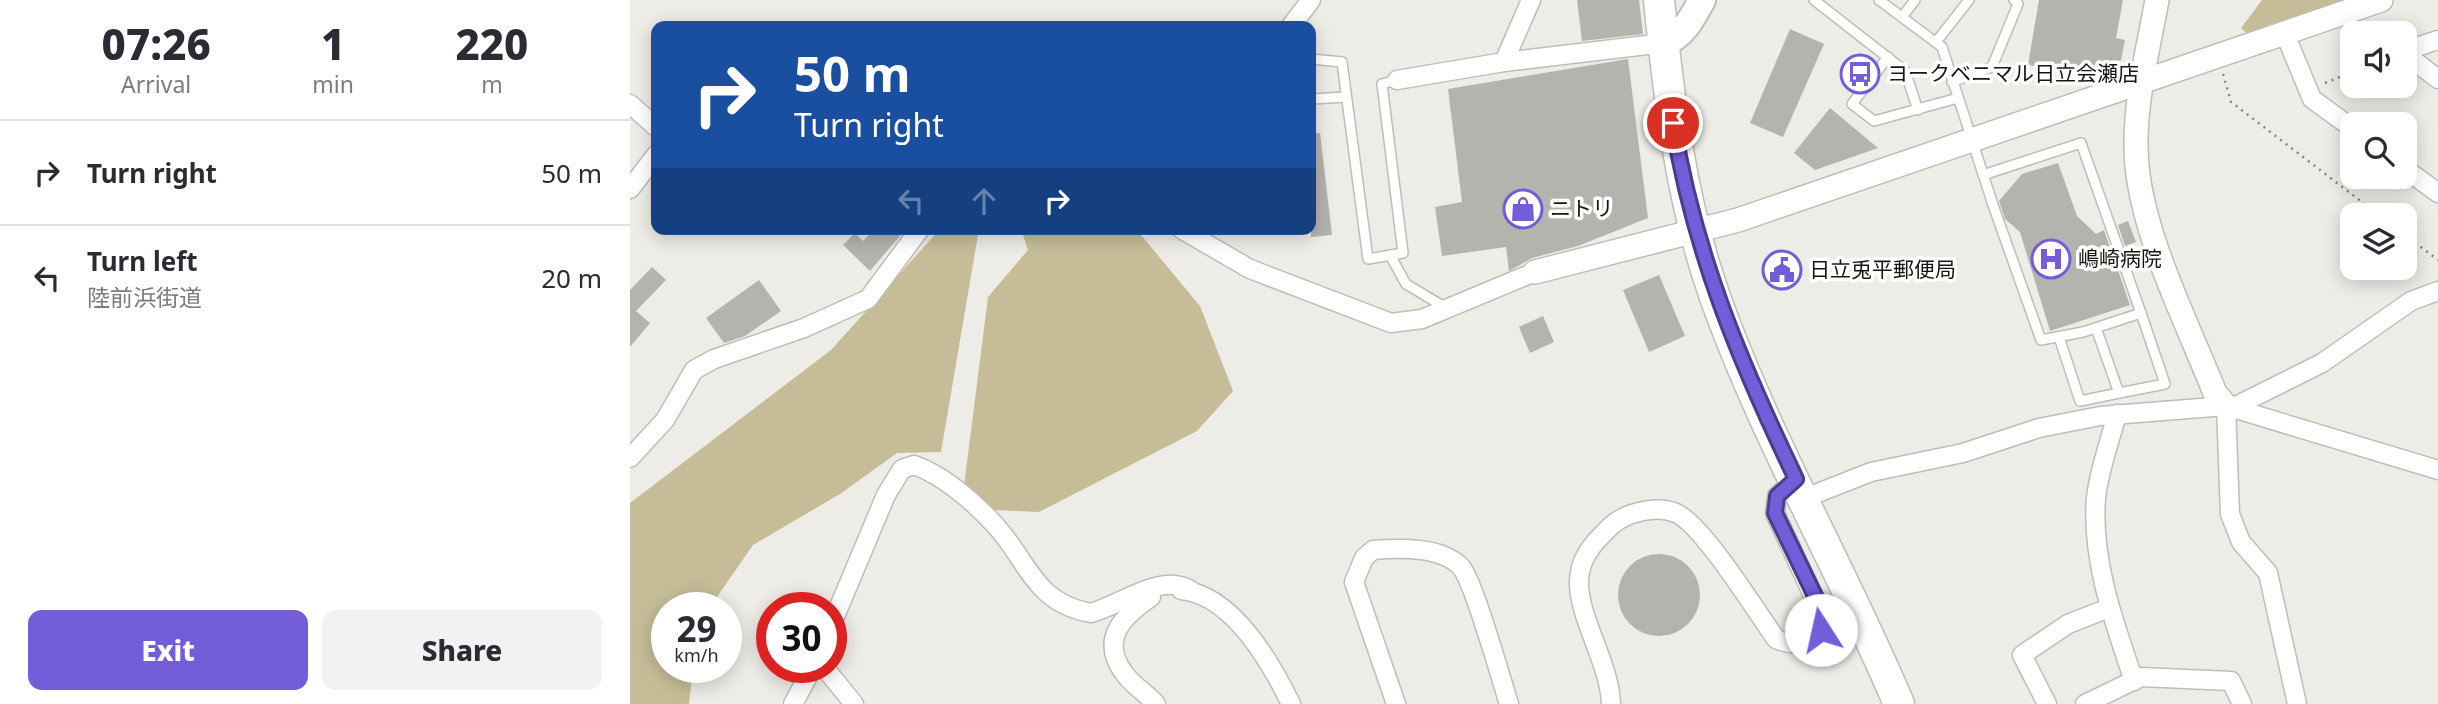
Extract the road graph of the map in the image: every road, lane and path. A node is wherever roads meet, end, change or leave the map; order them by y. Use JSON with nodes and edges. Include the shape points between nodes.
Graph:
{"nodes":[{"id":1,"x":1311,"y":0,"type":"edge"},
{"id":2,"x":1531,"y":0,"type":"edge"},
{"id":3,"x":1659,"y":0,"type":"edge"},
{"id":4,"x":1702,"y":0,"type":"edge"},
{"id":5,"x":1814,"y":0,"type":"edge"},
{"id":6,"x":1879,"y":0,"type":"edge"},
{"id":7,"x":1915,"y":0,"type":"edge"},
{"id":8,"x":1969,"y":0,"type":"edge"},
{"id":9,"x":2014,"y":0,"type":"edge"},
{"id":10,"x":2157,"y":0,"type":"edge"},
{"id":11,"x":2381,"y":0,"type":"edge"},
{"id":12,"x":1902,"y":17,"type":"junction"},
{"id":13,"x":1295,"y":21,"type":"edge"},
{"id":14,"x":2285,"y":34,"type":"junction"},
{"id":15,"x":2438,"y":40,"type":"edge"},
{"id":16,"x":1936,"y":42,"type":"junction"},
{"id":17,"x":1664,"y":43,"type":"junction"},
{"id":18,"x":2417,"y":47,"type":"edge"},
{"id":19,"x":1888,"y":57,"type":"junction"},
{"id":20,"x":2218,"y":57,"type":"junction"},
{"id":21,"x":1316,"y":59,"type":"edge"},
{"id":22,"x":1504,"y":62,"type":"junction"},
{"id":23,"x":2417,"y":62,"type":"edge"},
{"id":24,"x":2340,"y":77,"type":"edge"},
{"id":25,"x":2438,"y":79,"type":"edge"},
{"id":26,"x":1397,"y":80,"type":"joint"},
{"id":27,"x":1952,"y":82,"type":"junction"},
{"id":28,"x":2142,"y":83,"type":"junction"},
{"id":29,"x":2308,"y":89,"type":"junction"},
{"id":30,"x":1346,"y":97,"type":"junction"},
{"id":31,"x":1958,"y":98,"type":"junction"},
{"id":32,"x":1316,"y":99,"type":"edge"},
{"id":33,"x":630,"y":104,"type":"edge"},
{"id":34,"x":1918,"y":110,"type":"junction"},
{"id":35,"x":2340,"y":119,"type":"edge"},
{"id":36,"x":651,"y":123,"type":"edge"},
{"id":37,"x":1971,"y":139,"type":"junction"},
{"id":38,"x":651,"y":162,"type":"edge"},
{"id":39,"x":1983,"y":175,"type":"junction"},
{"id":40,"x":2417,"y":177,"type":"edge"},
{"id":41,"x":630,"y":189,"type":"edge"},
{"id":42,"x":2438,"y":192,"type":"edge"},
{"id":43,"x":2363,"y":203,"type":"edge"},
{"id":44,"x":1695,"y":232,"type":"junction"},
{"id":45,"x":916,"y":235,"type":"edge"},
{"id":46,"x":1191,"y":235,"type":"edge"},
{"id":47,"x":2417,"y":244,"type":"edge"},
{"id":48,"x":1390,"y":255,"type":"junction"},
{"id":49,"x":2438,"y":260,"type":"edge"},
{"id":50,"x":1535,"y":272,"type":"joint"},
{"id":51,"x":2438,"y":291,"type":"edge"},
{"id":52,"x":1446,"y":307,"type":"junction"},
{"id":53,"x":2141,"y":313,"type":"junction"},
{"id":54,"x":2096,"y":328,"type":"junction"},
{"id":55,"x":2059,"y":337,"type":"junction"},
{"id":56,"x":2119,"y":393,"type":"junction"},
{"id":57,"x":2229,"y":407,"type":"junction"},
{"id":58,"x":2117,"y":414,"type":"junction"},
{"id":59,"x":630,"y":458,"type":"edge"},
{"id":60,"x":2438,"y":470,"type":"edge"},
{"id":61,"x":1801,"y":489,"type":"junction"},
{"id":62,"x":1192,"y":591,"type":"junction"},
{"id":63,"x":845,"y":592,"type":"edge"},
{"id":64,"x":2109,"y":608,"type":"junction"},
{"id":65,"x":2134,"y":681,"type":"junction"},
{"id":66,"x":804,"y":683,"type":"edge"},
{"id":67,"x":837,"y":683,"type":"edge"},
{"id":68,"x":2112,"y":698,"type":"edge"},
{"id":69,"x":793,"y":704,"type":"edge"},
{"id":70,"x":854,"y":704,"type":"edge"},
{"id":71,"x":1156,"y":704,"type":"edge"},
{"id":72,"x":1291,"y":704,"type":"edge"},
{"id":73,"x":1396,"y":704,"type":"edge"},
{"id":74,"x":1509,"y":704,"type":"edge"},
{"id":75,"x":1611,"y":704,"type":"edge"},
{"id":76,"x":1899,"y":704,"type":"edge"},
{"id":77,"x":2048,"y":704,"type":"edge"},
{"id":78,"x":2085,"y":704,"type":"edge"},
{"id":79,"x":2242,"y":704,"type":"edge"},
{"id":80,"x":2297,"y":704,"type":"edge"}],
"edges":[{"from":1,"to":13,"type":"street"},
{"from":2,"to":22,"type":"street"},
{"from":3,"to":17,"type":"highway"},
{"from":4,"to":17,"type":"main road","via":[[1688,25]]},
{"from":5,"to":19,"type":"lane"},
{"from":6,"to":12,"type":"lane"},
{"from":7,"to":12,"type":"lane"},
{"from":8,"to":16,"type":"lane"},
{"from":9,"to":27,"type":"lane","via":[[2018,4],[1992,67]]},
{"from":10,"to":28,"type":"street"},
{"from":11,"to":14,"type":"street"},
{"from":12,"to":16,"type":"lane"},
{"from":14,"to":20,"type":"street"},
{"from":14,"to":29,"type":"street"},
{"from":15,"to":18,"type":"street"},
{"from":16,"to":27,"type":"lane","via":[[1942,47]]},
{"from":17,"to":22,"type":"street"},
{"from":17,"to":44,"type":"highway","via":[[1668,97]]},
{"from":19,"to":34,"type":"lane","via":[[1905,71]]},
{"from":19,"to":34,"type":"lane","via":[[1852,104],[1874,121]]},
{"from":20,"to":28,"type":"street"},
{"from":20,"to":43,"type":"path","via":[[2231,102]]},
{"from":21,"to":30,"type":"lane","via":[[1342,62]]},
{"from":22,"to":26,"type":"street"},
{"from":23,"to":25,"type":"street"},
{"from":24,"to":29,"type":"path"},
{"from":26,"to":48,"type":"lane","via":[[1382,84],[1403,253]]},
{"from":27,"to":31,"type":"lane"},
{"from":28,"to":37,"type":"street"},
{"from":28,"to":57,"type":"street","via":[[2137,144],[2143,200],[2215,393]]},
{"from":29,"to":35,"type":"street","via":[[2312,99]]},
{"from":30,"to":32,"type":"lane"},
{"from":30,"to":48,"type":"lane","via":[[1368,259]]},
{"from":31,"to":34,"type":"lane"},
{"from":31,"to":37,"type":"lane"},
{"from":33,"to":36,"type":"street"},
{"from":37,"to":39,"type":"lane"},
{"from":37,"to":44,"type":"street"},
{"from":38,"to":41,"type":"street"},
{"from":39,"to":53,"type":"lane","via":[[2081,143]]},
{"from":39,"to":55,"type":"lane","via":[[2041,340]]},
{"from":40,"to":42,"type":"street"},
{"from":44,"to":50,"type":"street"},
{"from":44,"to":61,"type":"highway","via":[[1739,357]]},
{"from":45,"to":59,"type":"street","via":[[868,299],[694,370],[665,420]]},
{"from":46,"to":52,"type":"street","via":[[1250,269],[1391,323],[1422,319]]},
{"from":47,"to":49,"type":"path"},
{"from":48,"to":52,"type":"lane","via":[[1406,284]]},
{"from":50,"to":52,"type":"street"},
{"from":51,"to":57,"type":"street","via":[[2411,301],[2322,363]]},
{"from":53,"to":54,"type":"lane"},
{"from":53,"to":56,"type":"lane","via":[[2165,384]]},
{"from":54,"to":55,"type":"lane"},
{"from":54,"to":56,"type":"lane"},
{"from":55,"to":56,"type":"lane","via":[[2080,401]]},
{"from":57,"to":58,"type":"street"},
{"from":57,"to":60,"type":"street"},
{"from":57,"to":80,"type":"street","via":[[2230,514],[2241,542],[2268,573]]},
{"from":58,"to":61,"type":"street","via":[[2039,428],[1963,453]]},
{"from":58,"to":64,"type":"street","via":[[2096,495],[2095,531]]},
{"from":61,"to":75,"type":"street","via":[[1777,496],[1775,513],[1822,615],[1821,630],[1803,643],[1790,645],[1776,639],[1695,528],[1677,513],[1657,509],[1615,522],[1589,548],[1580,566],[1578,588]]},
{"from":61,"to":76,"type":"highway"},
{"from":62,"to":63,"type":"street","via":[[1183,585],[1164,584],[1091,613],[1055,601],[1023,568],[996,526],[931,471],[914,465],[902,469],[886,495]]},
{"from":62,"to":71,"type":"street","via":[[1154,595],[1118,625],[1113,643],[1124,674]]},
{"from":62,"to":72,"type":"street","via":[[1215,603],[1253,639]]},
{"from":64,"to":65,"type":"street"},
{"from":64,"to":77,"type":"street","via":[[2067,624],[2022,655]]},
{"from":65,"to":68,"type":"street"},
{"from":65,"to":79,"type":"street","via":[[2141,677],[2231,681]]},
{"from":66,"to":69,"type":"street"},
{"from":67,"to":70,"type":"street"},
{"from":68,"to":78,"type":"street"},
{"from":73,"to":74,"type":"street","via":[[1354,582],[1364,558],[1373,550],[1417,550],[1441,555],[1461,568]]}]}
